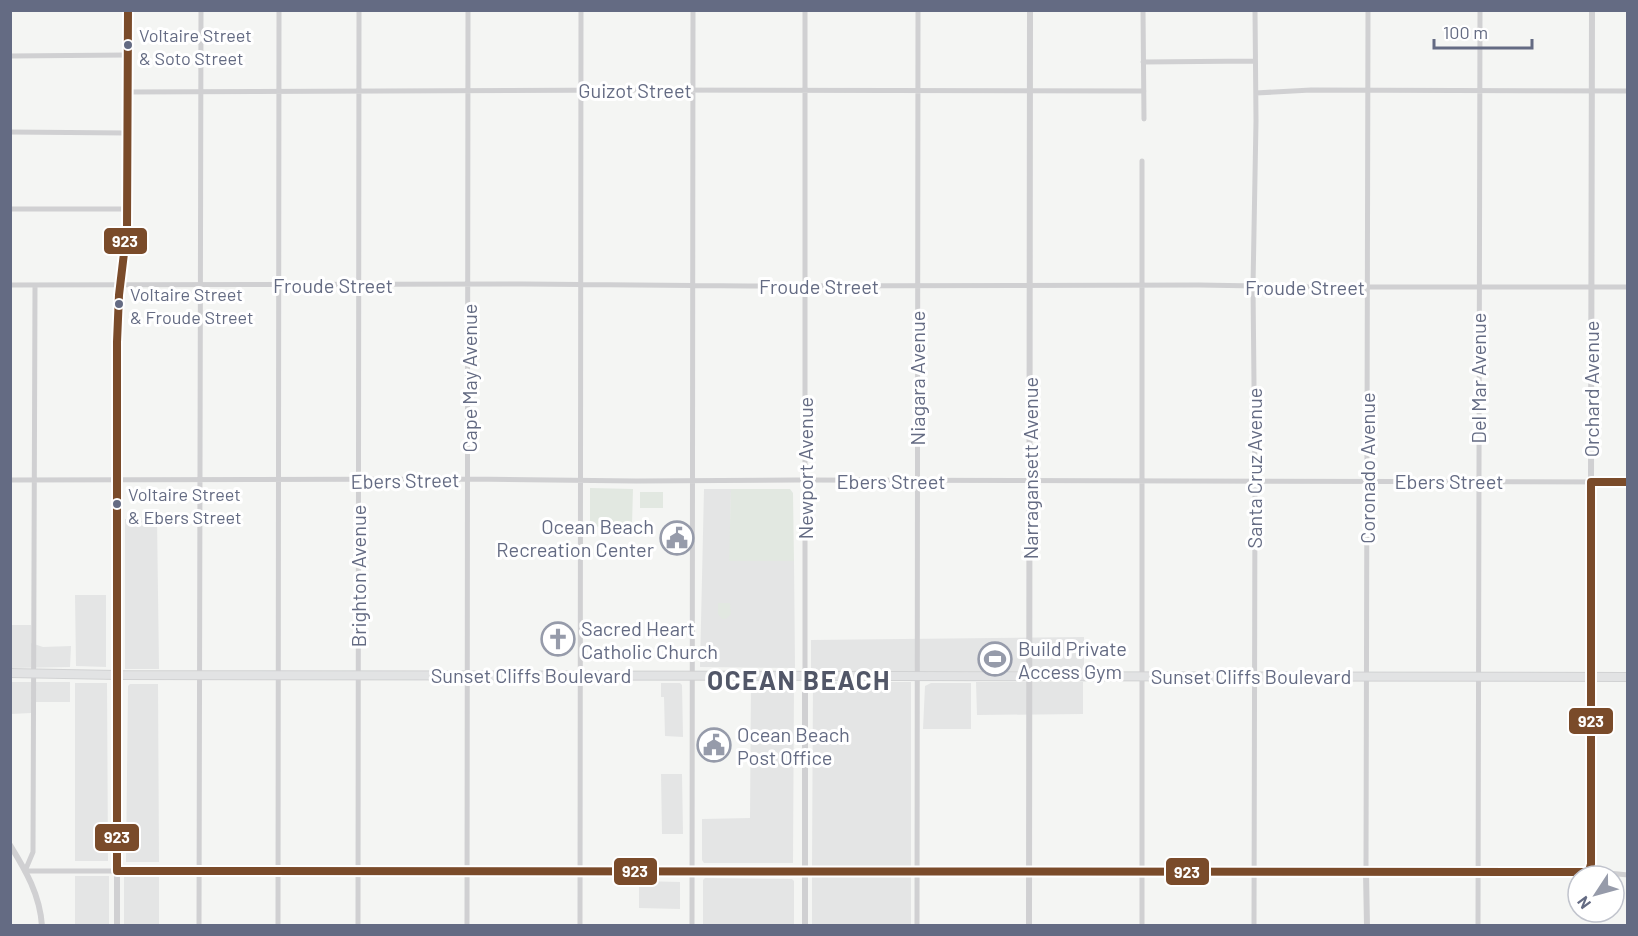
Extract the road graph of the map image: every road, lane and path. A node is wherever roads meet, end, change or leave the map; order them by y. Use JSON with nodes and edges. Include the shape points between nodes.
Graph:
{"nodes":[{"id":1,"x":128,"y":10,"type":"edge"},
{"id":2,"x":201,"y":10,"type":"edge"},
{"id":3,"x":279,"y":10,"type":"edge"},
{"id":4,"x":359,"y":10,"type":"edge"},
{"id":5,"x":468,"y":10,"type":"edge"},
{"id":6,"x":580,"y":10,"type":"edge"},
{"id":7,"x":693,"y":10,"type":"edge"},
{"id":8,"x":805,"y":10,"type":"edge"},
{"id":9,"x":918,"y":10,"type":"edge"},
{"id":10,"x":1030,"y":10,"type":"edge"},
{"id":11,"x":1143,"y":10,"type":"edge"},
{"id":12,"x":1256,"y":10,"type":"edge"},
{"id":13,"x":1368,"y":10,"type":"edge"},
{"id":14,"x":1480,"y":10,"type":"edge"},
{"id":15,"x":1593,"y":10,"type":"edge"},
{"id":16,"x":127,"y":55,"type":"junction"},
{"id":17,"x":10,"y":56,"type":"edge"},
{"id":18,"x":1256,"y":61,"type":"junction"},
{"id":19,"x":1143,"y":62,"type":"junction"},
{"id":20,"x":468,"y":90,"type":"junction"},
{"id":21,"x":1029,"y":90,"type":"junction"},
{"id":22,"x":1368,"y":90,"type":"junction"},
{"id":23,"x":279,"y":91,"type":"junction"},
{"id":24,"x":358,"y":91,"type":"junction"},
{"id":25,"x":581,"y":91,"type":"junction"},
{"id":26,"x":693,"y":91,"type":"junction"},
{"id":27,"x":806,"y":91,"type":"junction"},
{"id":28,"x":918,"y":91,"type":"junction"},
{"id":29,"x":1144,"y":91,"type":"junction"},
{"id":30,"x":1480,"y":91,"type":"junction"},
{"id":31,"x":1628,"y":91,"type":"edge"},
{"id":32,"x":127,"y":92,"type":"junction"},
{"id":33,"x":201,"y":92,"type":"junction"},
{"id":34,"x":1593,"y":92,"type":"junction"},
{"id":35,"x":1256,"y":93,"type":"junction"},
{"id":36,"x":1144,"y":119,"type":"dead end"},
{"id":37,"x":10,"y":132,"type":"edge"},
{"id":38,"x":127,"y":133,"type":"junction"},
{"id":39,"x":1142,"y":161,"type":"dead end"},
{"id":40,"x":10,"y":209,"type":"edge"},
{"id":41,"x":127,"y":209,"type":"junction"},
{"id":42,"x":200,"y":284,"type":"junction"},
{"id":43,"x":10,"y":285,"type":"edge"},
{"id":44,"x":35,"y":285,"type":"junction"},
{"id":45,"x":120,"y":285,"type":"junction"},
{"id":46,"x":279,"y":285,"type":"junction"},
{"id":47,"x":360,"y":285,"type":"junction"},
{"id":48,"x":469,"y":285,"type":"junction"},
{"id":49,"x":805,"y":285,"type":"junction"},
{"id":50,"x":917,"y":285,"type":"junction"},
{"id":51,"x":581,"y":286,"type":"junction"},
{"id":52,"x":693,"y":286,"type":"junction"},
{"id":53,"x":1030,"y":286,"type":"junction"},
{"id":54,"x":1143,"y":286,"type":"junction"},
{"id":55,"x":1253,"y":286,"type":"junction"},
{"id":56,"x":1479,"y":286,"type":"junction"},
{"id":57,"x":1366,"y":287,"type":"junction"},
{"id":58,"x":1591,"y":287,"type":"junction"},
{"id":59,"x":1628,"y":287,"type":"edge"},
{"id":60,"x":468,"y":479,"type":"junction"},
{"id":61,"x":10,"y":480,"type":"edge"},
{"id":62,"x":35,"y":480,"type":"junction"},
{"id":63,"x":117,"y":480,"type":"junction"},
{"id":64,"x":200,"y":480,"type":"junction"},
{"id":65,"x":278,"y":480,"type":"junction"},
{"id":66,"x":359,"y":480,"type":"junction"},
{"id":67,"x":580,"y":481,"type":"junction"},
{"id":68,"x":693,"y":481,"type":"junction"},
{"id":69,"x":806,"y":481,"type":"junction"},
{"id":70,"x":1029,"y":481,"type":"junction"},
{"id":71,"x":1142,"y":481,"type":"junction"},
{"id":72,"x":1255,"y":481,"type":"junction"},
{"id":73,"x":1478,"y":481,"type":"junction"},
{"id":74,"x":918,"y":482,"type":"junction"},
{"id":75,"x":1367,"y":482,"type":"junction"},
{"id":76,"x":1591,"y":482,"type":"junction"},
{"id":77,"x":1628,"y":482,"type":"edge"},
{"id":78,"x":10,"y":673,"type":"edge"},
{"id":79,"x":34,"y":673,"type":"junction"},
{"id":80,"x":117,"y":675,"type":"junction"},
{"id":81,"x":200,"y":675,"type":"junction"},
{"id":82,"x":278,"y":675,"type":"junction"},
{"id":83,"x":358,"y":675,"type":"junction"},
{"id":84,"x":468,"y":675,"type":"junction"},
{"id":85,"x":581,"y":675,"type":"junction"},
{"id":86,"x":693,"y":676,"type":"junction"},
{"id":87,"x":805,"y":676,"type":"junction"},
{"id":88,"x":917,"y":676,"type":"junction"},
{"id":89,"x":1030,"y":676,"type":"junction"},
{"id":90,"x":1142,"y":676,"type":"junction"},
{"id":91,"x":1254,"y":676,"type":"junction"},
{"id":92,"x":1367,"y":676,"type":"junction"},
{"id":93,"x":1479,"y":676,"type":"junction"},
{"id":94,"x":1590,"y":676,"type":"junction"},
{"id":95,"x":1628,"y":677,"type":"edge"},
{"id":96,"x":10,"y":845,"type":"edge"},
{"id":97,"x":1591,"y":864,"type":"edge"},
{"id":98,"x":468,"y":870,"type":"junction"},
{"id":99,"x":25,"y":871,"type":"junction"},
{"id":100,"x":117,"y":871,"type":"junction"},
{"id":101,"x":199,"y":871,"type":"junction"},
{"id":102,"x":278,"y":871,"type":"junction"},
{"id":103,"x":358,"y":871,"type":"junction"},
{"id":104,"x":580,"y":871,"type":"junction"},
{"id":105,"x":804,"y":871,"type":"junction"},
{"id":106,"x":917,"y":871,"type":"junction"},
{"id":107,"x":1029,"y":871,"type":"junction"},
{"id":108,"x":692,"y":872,"type":"junction"},
{"id":109,"x":1141,"y":872,"type":"junction"},
{"id":110,"x":1254,"y":872,"type":"junction"},
{"id":111,"x":1366,"y":872,"type":"junction"},
{"id":112,"x":1479,"y":873,"type":"junction"},
{"id":113,"x":1566,"y":873,"type":"edge"},
{"id":114,"x":42,"y":926,"type":"edge"},
{"id":115,"x":117,"y":926,"type":"edge"},
{"id":116,"x":199,"y":926,"type":"edge"},
{"id":117,"x":278,"y":926,"type":"edge"},
{"id":118,"x":358,"y":926,"type":"edge"},
{"id":119,"x":467,"y":926,"type":"edge"},
{"id":120,"x":580,"y":926,"type":"edge"},
{"id":121,"x":692,"y":926,"type":"edge"},
{"id":122,"x":805,"y":926,"type":"edge"},
{"id":123,"x":917,"y":926,"type":"edge"},
{"id":124,"x":1029,"y":926,"type":"edge"},
{"id":125,"x":1142,"y":926,"type":"edge"},
{"id":126,"x":1254,"y":926,"type":"edge"},
{"id":127,"x":1366,"y":926,"type":"edge"},
{"id":128,"x":1478,"y":926,"type":"edge"}],
"edges":[{"from":1,"to":16,"type":"main road"},
{"from":2,"to":33,"type":"street"},
{"from":3,"to":23,"type":"street"},
{"from":4,"to":24,"type":"street","name":"Brighton Avenue"},
{"from":5,"to":20,"type":"street","name":"Cape May Avenue"},
{"from":6,"to":25,"type":"street"},
{"from":7,"to":26,"type":"street"},
{"from":8,"to":27,"type":"street","name":"Newport Avenue"},
{"from":9,"to":28,"type":"street","name":"Niagara Avenue"},
{"from":10,"to":21,"type":"street","name":"Narragansett Avenue"},
{"from":11,"to":19,"type":"street"},
{"from":12,"to":18,"type":"street","name":"Santa Cruz Avenue"},
{"from":13,"to":22,"type":"street","name":"Coronado Avenue"},
{"from":14,"to":30,"type":"street","name":"Del Mar Avenue"},
{"from":15,"to":34,"type":"street","name":"Orchard Avenue"},
{"from":16,"to":17,"type":"street"},
{"from":16,"to":32,"type":"main road"},
{"from":18,"to":19,"type":"street"},
{"from":18,"to":35,"type":"street","name":"Santa Cruz Avenue"},
{"from":19,"to":29,"type":"street"},
{"from":20,"to":24,"type":"street","name":"Guizot Street"},
{"from":20,"to":25,"type":"street","name":"Guizot Street"},
{"from":20,"to":48,"type":"street","name":"Cape May Avenue"},
{"from":21,"to":28,"type":"street","name":"Guizot Street"},
{"from":21,"to":29,"type":"street","name":"Guizot Street"},
{"from":21,"to":53,"type":"street","name":"Narragansett Avenue"},
{"from":22,"to":30,"type":"street"},
{"from":22,"to":35,"type":"street"},
{"from":22,"to":57,"type":"street","name":"Coronado Avenue"},
{"from":23,"to":24,"type":"street","name":"Guizot Street"},
{"from":23,"to":33,"type":"street","name":"Guizot Street"},
{"from":23,"to":46,"type":"street"},
{"from":24,"to":47,"type":"street","name":"Brighton Avenue"},
{"from":25,"to":26,"type":"street","name":"Guizot Street"},
{"from":25,"to":51,"type":"street"},
{"from":26,"to":27,"type":"street","name":"Guizot Street"},
{"from":26,"to":52,"type":"street"},
{"from":27,"to":28,"type":"street","name":"Guizot Street"},
{"from":27,"to":49,"type":"street","name":"Newport Avenue"},
{"from":28,"to":50,"type":"street","name":"Niagara Avenue"},
{"from":29,"to":36,"type":"street"},
{"from":30,"to":34,"type":"street"},
{"from":30,"to":56,"type":"street","name":"Del Mar Avenue"},
{"from":31,"to":34,"type":"street"},
{"from":32,"to":33,"type":"street","name":"Guizot Street"},
{"from":32,"to":38,"type":"main road"},
{"from":33,"to":42,"type":"street"},
{"from":34,"to":58,"type":"street","name":"Orchard Avenue"},
{"from":35,"to":55,"type":"street","name":"Santa Cruz Avenue"},
{"from":37,"to":38,"type":"street"},
{"from":38,"to":41,"type":"main road"},
{"from":39,"to":54,"type":"street"},
{"from":40,"to":41,"type":"street"},
{"from":41,"to":45,"type":"main road"},
{"from":42,"to":45,"type":"street","name":"Froude Street"},
{"from":42,"to":46,"type":"street","name":"Froude Street"},
{"from":42,"to":64,"type":"street"},
{"from":43,"to":44,"type":"street","name":"Froude Street"},
{"from":44,"to":45,"type":"street","name":"Froude Street"},
{"from":44,"to":62,"type":"street"},
{"from":45,"to":63,"type":"main road"},
{"from":46,"to":47,"type":"street","name":"Froude Street"},
{"from":46,"to":65,"type":"street"},
{"from":47,"to":48,"type":"street","name":"Froude Street"},
{"from":47,"to":66,"type":"street","name":"Brighton Avenue"},
{"from":48,"to":51,"type":"street","name":"Froude Street"},
{"from":48,"to":60,"type":"street","name":"Cape May Avenue"},
{"from":49,"to":50,"type":"street","name":"Froude Street"},
{"from":49,"to":52,"type":"street","name":"Froude Street"},
{"from":49,"to":69,"type":"street","name":"Newport Avenue"},
{"from":50,"to":53,"type":"street","name":"Froude Street"},
{"from":50,"to":74,"type":"street","name":"Niagara Avenue"},
{"from":51,"to":52,"type":"street","name":"Froude Street"},
{"from":51,"to":67,"type":"street"},
{"from":52,"to":68,"type":"street"},
{"from":53,"to":54,"type":"street","name":"Froude Street"},
{"from":53,"to":70,"type":"street","name":"Narragansett Avenue"},
{"from":54,"to":55,"type":"street","name":"Froude Street"},
{"from":54,"to":71,"type":"street"},
{"from":55,"to":57,"type":"street","name":"Froude Street"},
{"from":55,"to":72,"type":"street","name":"Santa Cruz Avenue"},
{"from":56,"to":57,"type":"street","name":"Froude Street"},
{"from":56,"to":58,"type":"street","name":"Froude Street"},
{"from":56,"to":73,"type":"street","name":"Del Mar Avenue"},
{"from":57,"to":75,"type":"street","name":"Coronado Avenue"},
{"from":58,"to":59,"type":"street","name":"Froude Street"},
{"from":58,"to":76,"type":"street","name":"Orchard Avenue"},
{"from":60,"to":66,"type":"street","name":"Ebers Street"},
{"from":60,"to":67,"type":"street","name":"Ebers Street"},
{"from":60,"to":84,"type":"street","name":"Cape May Avenue"},
{"from":61,"to":62,"type":"street","name":"Ebers Street"},
{"from":62,"to":63,"type":"street","name":"Ebers Street"},
{"from":62,"to":79,"type":"street"},
{"from":63,"to":64,"type":"street","name":"Ebers Street"},
{"from":63,"to":80,"type":"main road"},
{"from":64,"to":65,"type":"street","name":"Ebers Street"},
{"from":64,"to":81,"type":"street"},
{"from":65,"to":66,"type":"street","name":"Ebers Street"},
{"from":65,"to":82,"type":"street"},
{"from":66,"to":83,"type":"street","name":"Brighton Avenue"},
{"from":67,"to":68,"type":"street","name":"Ebers Street"},
{"from":67,"to":85,"type":"street"},
{"from":68,"to":69,"type":"street","name":"Ebers Street"},
{"from":68,"to":86,"type":"street"},
{"from":69,"to":74,"type":"street","name":"Ebers Street"},
{"from":69,"to":87,"type":"street","name":"Newport Avenue"},
{"from":70,"to":71,"type":"street","name":"Ebers Street"},
{"from":70,"to":74,"type":"street","name":"Ebers Street"},
{"from":70,"to":89,"type":"street","name":"Narragansett Avenue"},
{"from":71,"to":72,"type":"street","name":"Ebers Street"},
{"from":71,"to":90,"type":"street"},
{"from":72,"to":75,"type":"street","name":"Ebers Street"},
{"from":72,"to":91,"type":"street","name":"Santa Cruz Avenue"},
{"from":73,"to":75,"type":"street","name":"Ebers Street"},
{"from":73,"to":76,"type":"street","name":"Ebers Street"},
{"from":73,"to":93,"type":"street","name":"Del Mar Avenue"},
{"from":74,"to":88,"type":"street","name":"Niagara Avenue"},
{"from":75,"to":92,"type":"street","name":"Coronado Avenue"},
{"from":76,"to":77,"type":"street","name":"Ebers Street"},
{"from":76,"to":94,"type":"street","name":"Orchard Avenue"},
{"from":78,"to":79,"type":"main road","name":"Sunset Cliffs Boulevard"},
{"from":79,"to":80,"type":"main road","name":"Sunset Cliffs Boulevard"},
{"from":79,"to":99,"type":"street","via":[[33,852]]},
{"from":80,"to":81,"type":"main road","name":"Sunset Cliffs Boulevard"},
{"from":80,"to":100,"type":"street"},
{"from":81,"to":82,"type":"main road","name":"Sunset Cliffs Boulevard"},
{"from":81,"to":101,"type":"street"},
{"from":82,"to":83,"type":"main road","name":"Sunset Cliffs Boulevard"},
{"from":82,"to":102,"type":"street"},
{"from":83,"to":84,"type":"main road","name":"Sunset Cliffs Boulevard"},
{"from":83,"to":103,"type":"street","name":"Brighton Avenue"},
{"from":84,"to":85,"type":"main road","name":"Sunset Cliffs Boulevard"},
{"from":84,"to":98,"type":"street","name":"Cape May Avenue"},
{"from":85,"to":86,"type":"main road","name":"Sunset Cliffs Boulevard"},
{"from":85,"to":104,"type":"street"},
{"from":86,"to":87,"type":"main road","name":"Sunset Cliffs Boulevard"},
{"from":86,"to":108,"type":"street"},
{"from":87,"to":88,"type":"main road","name":"Sunset Cliffs Boulevard"},
{"from":87,"to":105,"type":"street","name":"Newport Avenue"},
{"from":88,"to":89,"type":"main road","name":"Sunset Cliffs Boulevard"},
{"from":88,"to":106,"type":"street","name":"Niagara Avenue"},
{"from":89,"to":90,"type":"main road","name":"Sunset Cliffs Boulevard"},
{"from":89,"to":107,"type":"street","name":"Narragansett Avenue"},
{"from":90,"to":91,"type":"main road","name":"Sunset Cliffs Boulevard"},
{"from":90,"to":109,"type":"street"},
{"from":91,"to":92,"type":"main road","name":"Sunset Cliffs Boulevard"},
{"from":91,"to":110,"type":"street","name":"Santa Cruz Avenue"},
{"from":92,"to":93,"type":"main road","name":"Sunset Cliffs Boulevard"},
{"from":92,"to":111,"type":"street","name":"Coronado Avenue"},
{"from":93,"to":94,"type":"main road","name":"Sunset Cliffs Boulevard"},
{"from":93,"to":112,"type":"street","name":"Del Mar Avenue"},
{"from":94,"to":95,"type":"main road","name":"Sunset Cliffs Boulevard"},
{"from":94,"to":97,"type":"street","name":"Orchard Avenue"},
{"from":96,"to":99,"type":"street"},
{"from":98,"to":103,"type":"street"},
{"from":98,"to":104,"type":"street"},
{"from":98,"to":119,"type":"street","name":"Cape May Avenue"},
{"from":99,"to":100,"type":"street"},
{"from":99,"to":114,"type":"street","via":[[38,897]]},
{"from":100,"to":101,"type":"street"},
{"from":100,"to":115,"type":"street"},
{"from":101,"to":102,"type":"street"},
{"from":101,"to":116,"type":"street"},
{"from":102,"to":103,"type":"street"},
{"from":102,"to":117,"type":"street"},
{"from":103,"to":118,"type":"street","name":"Brighton Avenue"},
{"from":104,"to":108,"type":"street"},
{"from":104,"to":120,"type":"street"},
{"from":105,"to":106,"type":"street"},
{"from":105,"to":108,"type":"street"},
{"from":105,"to":122,"type":"street","name":"Newport Avenue"},
{"from":106,"to":107,"type":"street"},
{"from":106,"to":123,"type":"street","name":"Niagara Avenue"},
{"from":107,"to":109,"type":"street"},
{"from":107,"to":124,"type":"street","name":"Narragansett Avenue"},
{"from":108,"to":121,"type":"street"},
{"from":109,"to":110,"type":"street"},
{"from":109,"to":125,"type":"street"},
{"from":110,"to":111,"type":"street"},
{"from":110,"to":126,"type":"street","name":"Santa Cruz Avenue"},
{"from":111,"to":112,"type":"street"},
{"from":111,"to":127,"type":"street","name":"Coronado Avenue"},
{"from":112,"to":113,"type":"street"},
{"from":112,"to":128,"type":"street","name":"Del Mar Avenue"}]}
